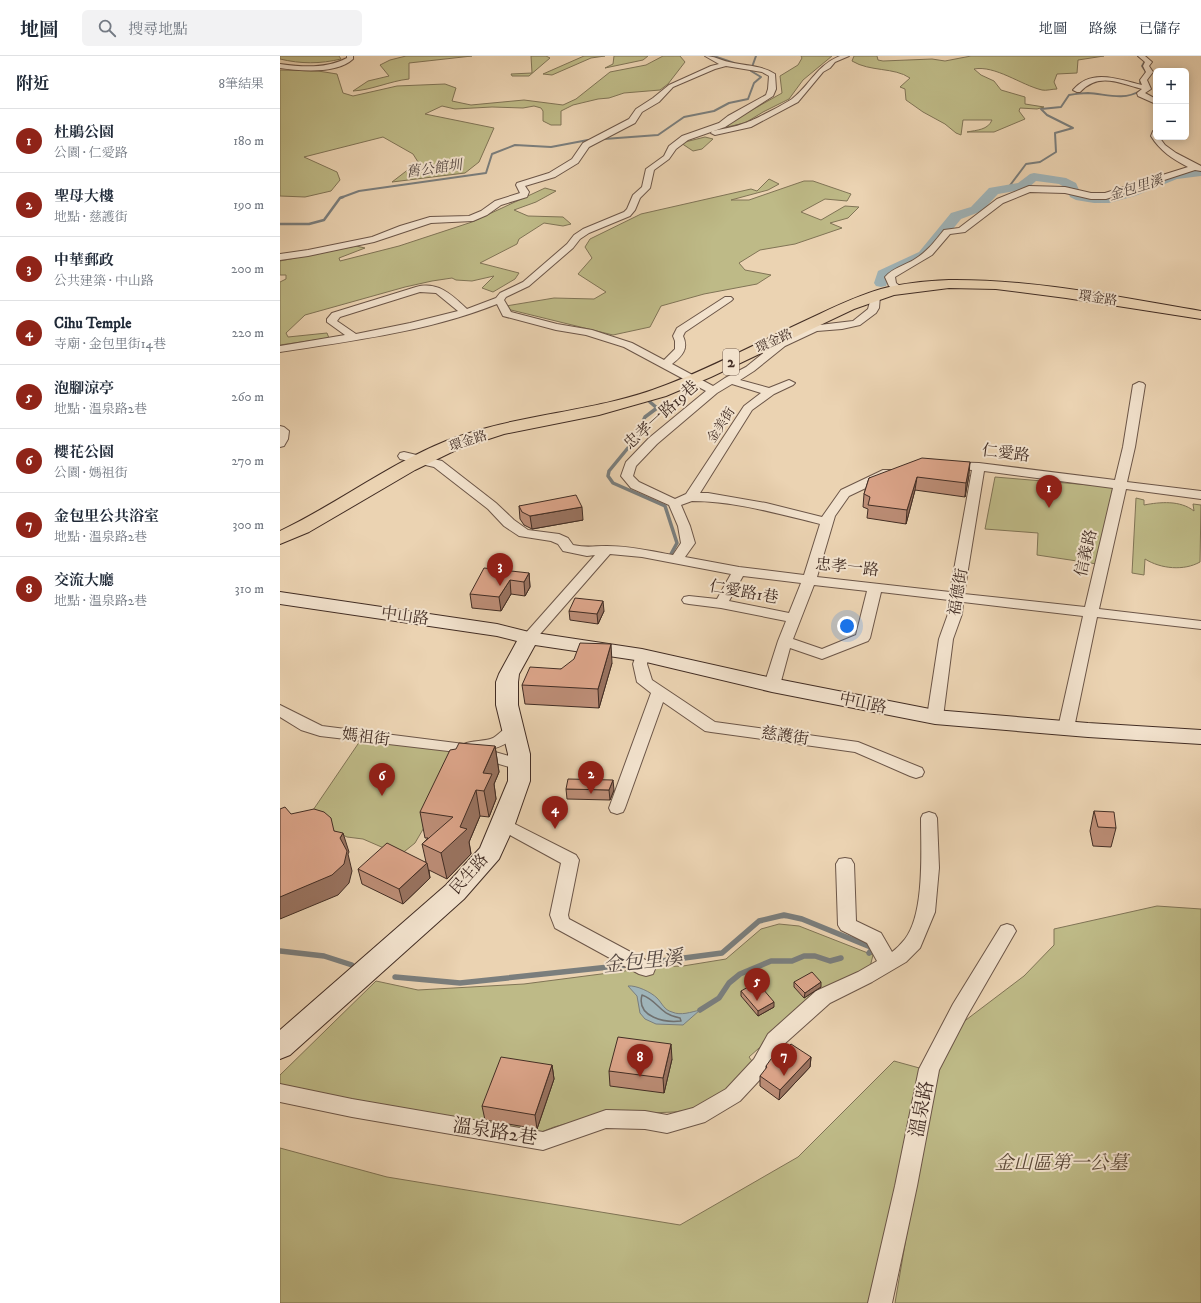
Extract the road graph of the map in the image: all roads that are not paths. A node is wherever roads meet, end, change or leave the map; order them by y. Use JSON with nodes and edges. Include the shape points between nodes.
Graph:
{"nodes":[{"id":1,"x":350,"y":56,"type":"edge"},
{"id":2,"x":708,"y":56,"type":"edge"},
{"id":3,"x":846,"y":56,"type":"edge"},
{"id":4,"x":1141,"y":56,"type":"edge"},
{"id":5,"x":726,"y":64,"type":"junction"},
{"id":6,"x":280,"y":66,"type":"edge"},
{"id":7,"x":1147,"y":88,"type":"junction"},
{"id":8,"x":1077,"y":90,"type":"dead end"},
{"id":9,"x":1153,"y":100,"type":"edge"},
{"id":10,"x":1157,"y":140,"type":"edge"},
{"id":11,"x":679,"y":141,"type":"junction"},
{"id":12,"x":1198,"y":168,"type":"edge"},
{"id":13,"x":280,"y":257,"type":"edge"},
{"id":14,"x":896,"y":287,"type":"junction"},
{"id":15,"x":875,"y":296,"type":"junction"},
{"id":16,"x":728,"y":299,"type":"dead end"},
{"id":17,"x":499,"y":300,"type":"junction"},
{"id":18,"x":1201,"y":308,"type":"edge"},
{"id":19,"x":465,"y":312,"type":"junction"},
{"id":20,"x":1201,"y":315,"type":"edge"},
{"id":21,"x":354,"y":337,"type":"junction"},
{"id":22,"x":280,"y":349,"type":"edge"},
{"id":23,"x":664,"y":365,"type":"junction"},
{"id":24,"x":687,"y":377,"type":"junction"},
{"id":25,"x":729,"y":380,"type":"junction"},
{"id":26,"x":789,"y":383,"type":"dead end"},
{"id":27,"x":1139,"y":384,"type":"dead end"},
{"id":28,"x":712,"y":391,"type":"junction"},
{"id":29,"x":770,"y":392,"type":"junction"},
{"id":30,"x":280,"y":430,"type":"edge"},
{"id":31,"x":280,"y":443,"type":"edge"},
{"id":32,"x":404,"y":456,"type":"junction"},
{"id":33,"x":420,"y":460,"type":"junction"},
{"id":34,"x":939,"y":464,"type":"edge"},
{"id":35,"x":979,"y":467,"type":"junction"},
{"id":36,"x":902,"y":469,"type":"edge"},
{"id":37,"x":1120,"y":485,"type":"junction"},
{"id":38,"x":1201,"y":495,"type":"edge"},
{"id":39,"x":691,"y":498,"type":"junction"},
{"id":40,"x":674,"y":503,"type":"junction"},
{"id":41,"x":827,"y":522,"type":"junction"},
{"id":42,"x":280,"y":524,"type":"edge"},
{"id":43,"x":280,"y":538,"type":"edge"},
{"id":44,"x":607,"y":550,"type":"junction"},
{"id":45,"x":676,"y":560,"type":"junction"},
{"id":46,"x":739,"y":571,"type":"junction"},
{"id":47,"x":809,"y":580,"type":"junction"},
{"id":48,"x":876,"y":587,"type":"junction"},
{"id":49,"x":957,"y":596,"type":"junction"},
{"id":50,"x":280,"y":598,"type":"edge"},
{"id":51,"x":689,"y":600,"type":"dead end"},
{"id":52,"x":720,"y":604,"type":"junction"},
{"id":53,"x":280,"y":608,"type":"edge"},
{"id":54,"x":1091,"y":612,"type":"junction"},
{"id":55,"x":794,"y":618,"type":"junction"},
{"id":56,"x":1201,"y":625,"type":"edge"},
{"id":57,"x":529,"y":638,"type":"junction"},
{"id":58,"x":785,"y":641,"type":"junction"},
{"id":59,"x":642,"y":655,"type":"junction"},
{"id":60,"x":772,"y":685,"type":"junction"},
{"id":61,"x":659,"y":692,"type":"junction"},
{"id":62,"x":280,"y":710,"type":"edge"},
{"id":63,"x":934,"y":717,"type":"junction"},
{"id":64,"x":1066,"y":728,"type":"junction"},
{"id":65,"x":512,"y":730,"type":"junction"},
{"id":66,"x":1201,"y":737,"type":"edge"},
{"id":67,"x":457,"y":747,"type":"junction"},
{"id":68,"x":520,"y":765,"type":"junction"},
{"id":69,"x":916,"y":772,"type":"dead end"},
{"id":70,"x":617,"y":808,"type":"dead end"},
{"id":71,"x":929,"y":818,"type":"dead end"},
{"id":72,"x":503,"y":824,"type":"junction"},
{"id":73,"x":845,"y":864,"type":"dead end"},
{"id":74,"x":1007,"y":931,"type":"dead end"},
{"id":75,"x":888,"y":963,"type":"junction"},
{"id":76,"x":646,"y":969,"type":"dead end"},
{"id":77,"x":280,"y":1047,"type":"edge"},
{"id":78,"x":280,"y":1093,"type":"edge"},
{"id":79,"x":880,"y":1303,"type":"edge"}],
"edges":[{"from":1,"to":6,"type":"street","via":[[346,62],[329,66]]},
{"from":2,"to":5,"type":"street"},
{"from":3,"to":11,"type":"street","via":[[833,61],[821,71],[795,100],[748,125]]},
{"from":4,"to":7,"type":"street","via":[[1149,62],[1146,66],[1150,72],[1143,80]]},
{"from":5,"to":11,"type":"street","via":[[764,70],[773,75],[769,96],[722,125]]},
{"from":5,"to":13,"type":"street","via":[[713,67],[671,86],[639,111],[632,121],[586,145],[575,161],[548,177],[523,183],[520,185],[525,192],[524,195],[498,203],[478,217],[464,220],[430,220],[374,240]]},
{"from":7,"to":8,"type":"street","via":[[1113,80],[1093,79]]},
{"from":7,"to":9,"type":"street","via":[[1141,94]]},
{"from":10,"to":12,"type":"street","via":[[1179,160]]},
{"from":11,"to":17,"type":"street","via":[[668,156],[650,169],[646,188],[636,197],[627,214],[577,237],[526,284],[503,295]]},
{"from":12,"to":14,"type":"street","via":[[1106,196],[1029,189],[1000,201],[962,230],[947,232],[930,254],[890,277]]},
{"from":14,"to":15,"type":"main road","name":"環金路","number":"2"},
{"from":14,"to":18,"type":"main road","name":"環金路","number":"2","via":[[928,279],[995,278],[1046,283]]},
{"from":14,"to":20,"type":"main road","name":"環金路","number":"2","via":[[955,283],[994,284],[1037,288]]},
{"from":14,"to":24,"type":"main road","name":"環金路","number":"2","via":[[842,298]]},
{"from":15,"to":24,"type":"main road","name":"環金路","number":"2"},
{"from":15,"to":25,"type":"street","via":[[872,311],[856,323],[815,328],[781,344],[750,369]]},
{"from":16,"to":23,"type":"street","via":[[681,330],[678,336],[682,344],[681,350]]},
{"from":17,"to":19,"type":"street"},
{"from":17,"to":23,"type":"street","name":"忠孝一路19巷","via":[[507,314],[556,327],[588,332],[628,345]]},
{"from":19,"to":21,"type":"street"},
{"from":19,"to":21,"type":"street","via":[[442,292],[435,289],[419,289],[332,318],[334,324]]},
{"from":21,"to":22,"type":"street"},
{"from":23,"to":24,"type":"street","name":"忠孝一路19巷"},
{"from":24,"to":28,"type":"street","name":"忠孝一路19巷"},
{"from":24,"to":32,"type":"main road","name":"環金路","number":"2","via":[[607,398],[487,424],[435,440]]},
{"from":24,"to":33,"type":"main road","name":"環金路","number":"2","via":[[649,396],[496,432],[454,445]]},
{"from":25,"to":28,"type":"street"},
{"from":25,"to":29,"type":"street"},
{"from":26,"to":29,"type":"street","name":"金美街"},
{"from":27,"to":37,"type":"street","name":"信義路"},
{"from":28,"to":40,"type":"street","name":"忠孝一路19巷","via":[[653,441],[630,465],[627,476],[635,485]]},
{"from":29,"to":39,"type":"street","name":"金美街","via":[[748,408]]},
{"from":30,"to":31,"type":"street","via":[[283,431]]},
{"from":32,"to":33,"type":"street","name":"忠孝一路"},
{"from":32,"to":42,"type":"main road","name":"環金路","number":"2","via":[[335,497]]},
{"from":33,"to":43,"type":"main road","name":"環金路","number":"2","via":[[333,511]]},
{"from":33,"to":44,"type":"street","name":"忠孝一路","via":[[438,464],[524,533],[554,537],[563,541],[568,548],[587,552]]},
{"from":34,"to":35,"type":"street","name":"仁愛路"},
{"from":35,"to":37,"type":"street","name":"仁愛路"},
{"from":35,"to":49,"type":"street","name":"福德街"},
{"from":36,"to":41,"type":"street","via":[[883,474],[844,493]]},
{"from":37,"to":38,"type":"street","name":"仁愛路"},
{"from":37,"to":54,"type":"street","name":"信義路"},
{"from":39,"to":40,"type":"street"},
{"from":39,"to":41,"type":"street","via":[[708,498],[766,507]]},
{"from":40,"to":45,"type":"street","via":[[684,526],[688,544]]},
{"from":41,"to":47,"type":"street"},
{"from":44,"to":45,"type":"street","name":"忠孝一路","via":[[642,553]]},
{"from":44,"to":57,"type":"street"},
{"from":45,"to":46,"type":"street","name":"忠孝一路"},
{"from":46,"to":47,"type":"street","name":"忠孝一路"},
{"from":46,"to":52,"type":"street"},
{"from":47,"to":48,"type":"street","name":"忠孝一路"},
{"from":47,"to":55,"type":"street"},
{"from":48,"to":49,"type":"street","name":"忠孝一路"},
{"from":48,"to":58,"type":"street","via":[[863,638],[822,654]]},
{"from":49,"to":54,"type":"street","name":"忠孝一路"},
{"from":49,"to":63,"type":"street","name":"福德街","via":[[955,614],[946,639]]},
{"from":50,"to":57,"type":"street","name":"中山路","via":[[497,630]]},
{"from":51,"to":52,"type":"street","name":"仁愛路1巷"},
{"from":52,"to":55,"type":"street","name":"仁愛路1巷"},
{"from":53,"to":57,"type":"street","name":"中山路","via":[[495,637]]},
{"from":54,"to":56,"type":"street","name":"忠孝一路"},
{"from":54,"to":64,"type":"street","name":"信義路"},
{"from":55,"to":58,"type":"street"},
{"from":57,"to":59,"type":"street","name":"中山路"},
{"from":57,"to":65,"type":"street","name":"民生路","via":[[507,682],[507,705]]},
{"from":58,"to":60,"type":"street"},
{"from":59,"to":60,"type":"street","name":"中山路"},
{"from":59,"to":61,"type":"street","name":"慈護街","via":[[640,664],[645,682]]},
{"from":60,"to":63,"type":"street","name":"中山路"},
{"from":61,"to":69,"type":"street","name":"慈護街","via":[[711,727],[858,747]]},
{"from":61,"to":70,"type":"street"},
{"from":62,"to":67,"type":"street","name":"媽祖街","via":[[320,731]]},
{"from":63,"to":64,"type":"street","name":"中山路"},
{"from":64,"to":66,"type":"street","name":"中山路"},
{"from":65,"to":67,"type":"street","name":"媽祖街","via":[[505,738],[490,746]]},
{"from":65,"to":68,"type":"street","name":"民生路"},
{"from":67,"to":68,"type":"street","name":"媽祖街"},
{"from":68,"to":72,"type":"street","name":"民生路","via":[[519,781]]},
{"from":71,"to":75,"type":"street","via":[[930,868],[926,912],[912,943]]},
{"from":72,"to":76,"type":"street","via":[[570,860],[559,915],[561,924]]},
{"from":72,"to":77,"type":"street","name":"民生路","via":[[490,852],[455,892]]},
{"from":73,"to":75,"type":"street","via":[[848,925],[874,938]]},
{"from":74,"to":79,"type":"street","name":"溫泉路","via":[[960,1010],[930,1069]]},
{"from":75,"to":78,"type":"street","name":"溫泉路2巷","via":[[823,997],[775,1040],[761,1065],[733,1096],[685,1121],[667,1124],[645,1120],[606,1119],[543,1142]]}]}
